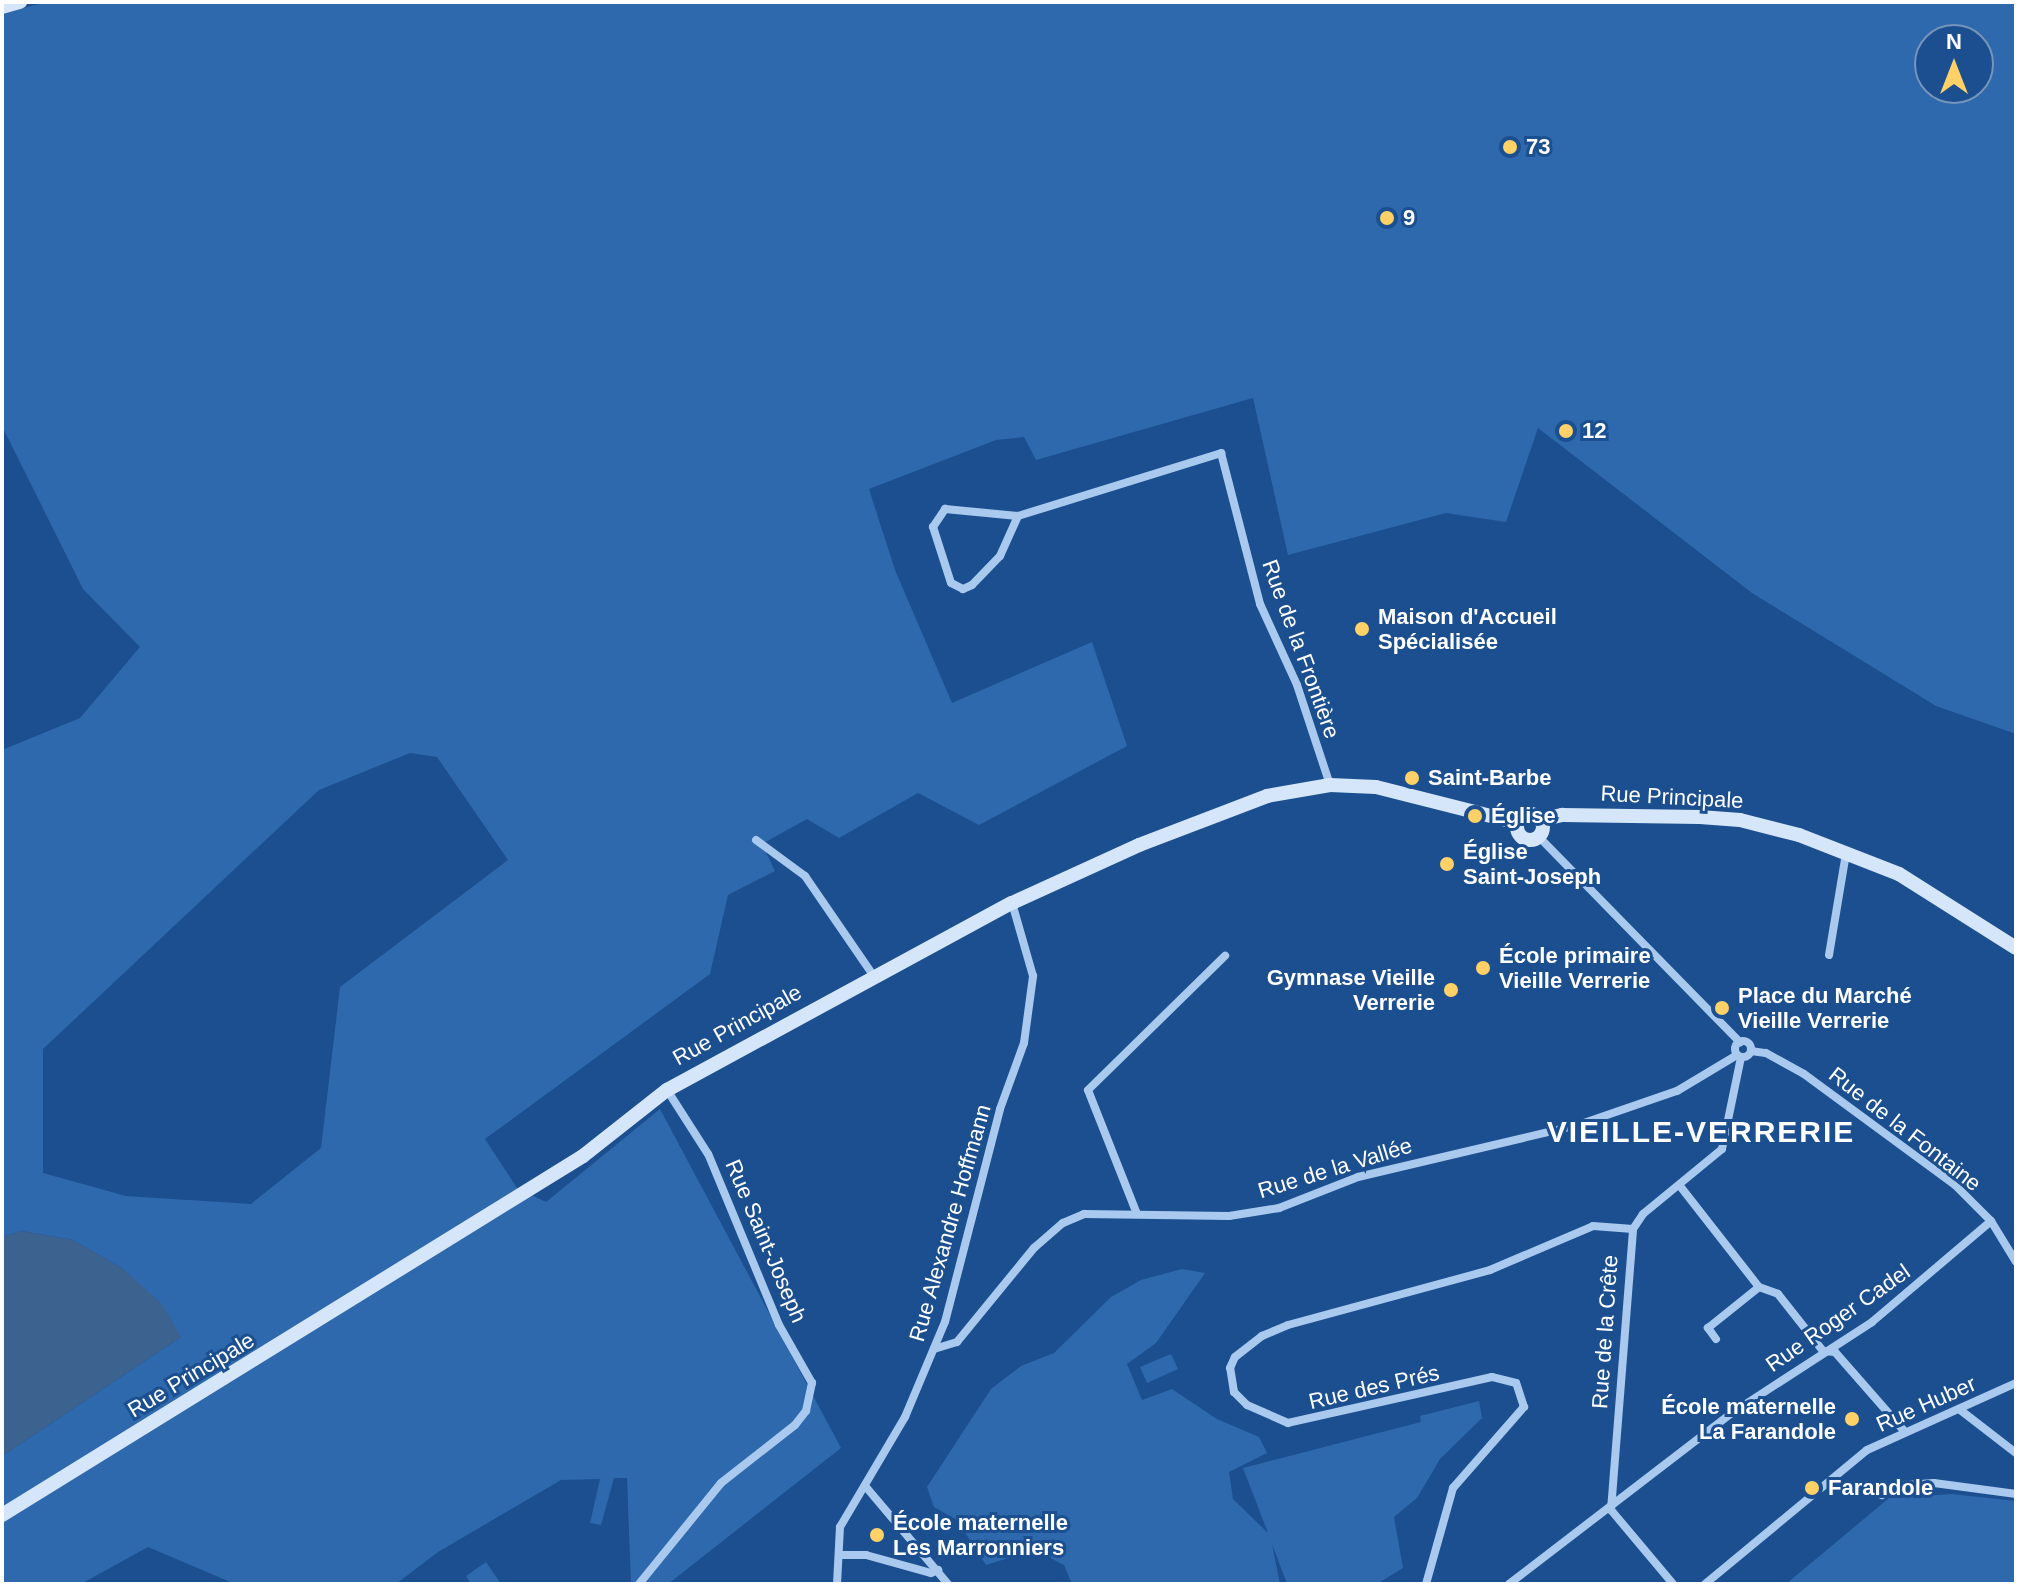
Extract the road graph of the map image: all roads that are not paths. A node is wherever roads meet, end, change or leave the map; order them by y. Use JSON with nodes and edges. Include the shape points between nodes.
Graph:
{"nodes":[{"id":1,"x":20,"y":2,"type":"edge"},
{"id":2,"x":2,"y":7,"type":"edge"},
{"id":3,"x":1018,"y":516,"type":"junction"},
{"id":4,"x":1330,"y":785,"type":"junction"},
{"id":5,"x":1540,"y":820,"type":"junction"},
{"id":6,"x":1518,"y":823,"type":"junction"},
{"id":7,"x":1538,"y":836,"type":"junction"},
{"id":8,"x":756,"y":840,"type":"dead end"},
{"id":9,"x":1847,"y":852,"type":"junction"},
{"id":10,"x":1012,"y":903,"type":"junction"},
{"id":11,"x":2016,"y":948,"type":"edge"},
{"id":12,"x":1829,"y":955,"type":"dead end"},
{"id":13,"x":1225,"y":956,"type":"dead end"},
{"id":14,"x":873,"y":975,"type":"junction"},
{"id":15,"x":1740,"y":1042,"type":"junction"},
{"id":16,"x":1751,"y":1051,"type":"junction"},
{"id":17,"x":1739,"y":1056,"type":"junction"},
{"id":18,"x":667,"y":1090,"type":"junction"},
{"id":19,"x":1680,"y":1186,"type":"junction"},
{"id":20,"x":1137,"y":1214,"type":"junction"},
{"id":21,"x":1991,"y":1221,"type":"junction"},
{"id":22,"x":1633,"y":1229,"type":"junction"},
{"id":23,"x":2016,"y":1262,"type":"edge"},
{"id":24,"x":1759,"y":1287,"type":"junction"},
{"id":25,"x":1716,"y":1339,"type":"dead end"},
{"id":26,"x":934,"y":1349,"type":"junction"},
{"id":27,"x":1823,"y":1351,"type":"junction"},
{"id":28,"x":2016,"y":1383,"type":"edge"},
{"id":29,"x":1959,"y":1409,"type":"junction"},
{"id":30,"x":1905,"y":1432,"type":"junction"},
{"id":31,"x":2016,"y":1453,"type":"edge"},
{"id":32,"x":866,"y":1487,"type":"junction"},
{"id":33,"x":2016,"y":1494,"type":"edge"},
{"id":34,"x":1882,"y":1495,"type":"dead end"},
{"id":35,"x":1611,"y":1510,"type":"junction"},
{"id":36,"x":2,"y":1515,"type":"edge"},
{"id":37,"x":839,"y":1555,"type":"junction"},
{"id":38,"x":938,"y":1570,"type":"junction"},
{"id":39,"x":639,"y":1584,"type":"edge"},
{"id":40,"x":837,"y":1584,"type":"edge"},
{"id":41,"x":948,"y":1584,"type":"edge"},
{"id":42,"x":1426,"y":1584,"type":"edge"},
{"id":43,"x":1509,"y":1584,"type":"edge"},
{"id":44,"x":1673,"y":1584,"type":"edge"},
{"id":45,"x":1705,"y":1584,"type":"edge"}],
"edges":[{"from":1,"to":2,"type":"street"},
{"from":3,"to":3,"type":"street","via":[[953,507],[936,518],[933,527],[951,583],[963,589],[972,585],[1000,556]]},
{"from":3,"to":4,"type":"street","name":"Rue de la Frontière","via":[[1221,453],[1260,604],[1297,685]]},
{"from":4,"to":6,"type":"street","name":"Rue Principale","via":[[1376,787]]},
{"from":4,"to":10,"type":"street","name":"Rue Principale","via":[[1296,788],[1211,816]]},
{"from":5,"to":6,"type":"street","via":[[1528,815]]},
{"from":5,"to":7,"type":"street"},
{"from":5,"to":9,"type":"street","name":"Rue Principale","via":[[1562,815],[1740,820]]},
{"from":6,"to":7,"type":"street","via":[[1523,838]]},
{"from":7,"to":15,"type":"street","name":"Rue de la Fontaine"},
{"from":8,"to":14,"type":"street","via":[[805,876]]},
{"from":9,"to":11,"type":"street","name":"Rue Principale","via":[[1942,896]]},
{"from":9,"to":12,"type":"street"},
{"from":10,"to":14,"type":"street","name":"Rue Principale"},
{"from":10,"to":26,"type":"street","name":"Rue Alexandre Hoffmann","via":[[1029,956],[1032,1004]]},
{"from":13,"to":20,"type":"street","via":[[1088,1090]]},
{"from":14,"to":18,"type":"street","name":"Rue Principale"},
{"from":15,"to":16,"type":"street","name":"Rue de la Fontaine","via":[[1749,1044]]},
{"from":15,"to":17,"type":"street"},
{"from":16,"to":17,"type":"street"},
{"from":16,"to":21,"type":"street","name":"Rue de la Fontaine","via":[[1766,1053],[1815,1082],[1937,1170]]},
{"from":17,"to":19,"type":"street","name":"Rue de la Crête","via":[[1722,1149]]},
{"from":17,"to":20,"type":"street","name":"Rue de la Vallée","via":[[1677,1091],[1578,1125],[1358,1177],[1279,1208],[1229,1216]]},
{"from":18,"to":36,"type":"street","name":"Rue Principale","via":[[583,1156]]},
{"from":18,"to":39,"type":"street","name":"Rue Saint-Joseph","via":[[708,1154],[779,1325],[812,1383],[806,1411],[795,1425],[721,1483]]},
{"from":19,"to":22,"type":"street","name":"Rue de la Crête","via":[[1643,1214]]},
{"from":19,"to":24,"type":"street"},
{"from":20,"to":26,"type":"street","name":"Rue de la Vallée","via":[[1096,1213],[1063,1223],[1034,1248],[957,1342]]},
{"from":21,"to":23,"type":"street","name":"Rue de la Fontaine"},
{"from":21,"to":27,"type":"street","name":"Rue Roger Cadel","via":[[1872,1322]]},
{"from":22,"to":35,"type":"street","name":"Rue de la Crête"},
{"from":22,"to":42,"type":"street","name":"Rue des Prés","via":[[1593,1226],[1490,1270],[1288,1325],[1262,1336],[1235,1357],[1230,1368],[1234,1392],[1247,1405],[1288,1423],[1383,1406],[1492,1377],[1516,1383],[1524,1407],[1453,1488]]},
{"from":24,"to":25,"type":"street","via":[[1708,1328]]},
{"from":24,"to":27,"type":"street","via":[[1778,1294]]},
{"from":26,"to":32,"type":"street","name":"Rue Alexandre Hoffmann"},
{"from":27,"to":30,"type":"street","via":[[1835,1352]]},
{"from":27,"to":35,"type":"street","name":"Rue Roger Cadel","via":[[1686,1447]]},
{"from":28,"to":29,"type":"street","name":"Rue Huber"},
{"from":29,"to":30,"type":"street","name":"Rue Huber"},
{"from":29,"to":31,"type":"street"},
{"from":30,"to":45,"type":"street","name":"Rue Huber","via":[[1838,1472]]},
{"from":32,"to":37,"type":"street","name":"Rue Alexandre Hoffmann","via":[[840,1527]]},
{"from":32,"to":38,"type":"street"},
{"from":33,"to":34,"type":"street","via":[[1934,1483],[1904,1485]]},
{"from":35,"to":43,"type":"street","name":"Rue Roger Cadel"},
{"from":35,"to":44,"type":"street"},
{"from":37,"to":38,"type":"street","via":[[866,1555],[931,1573]]},
{"from":37,"to":40,"type":"street","name":"Rue Alexandre Hoffmann"},
{"from":38,"to":41,"type":"street"}]}
